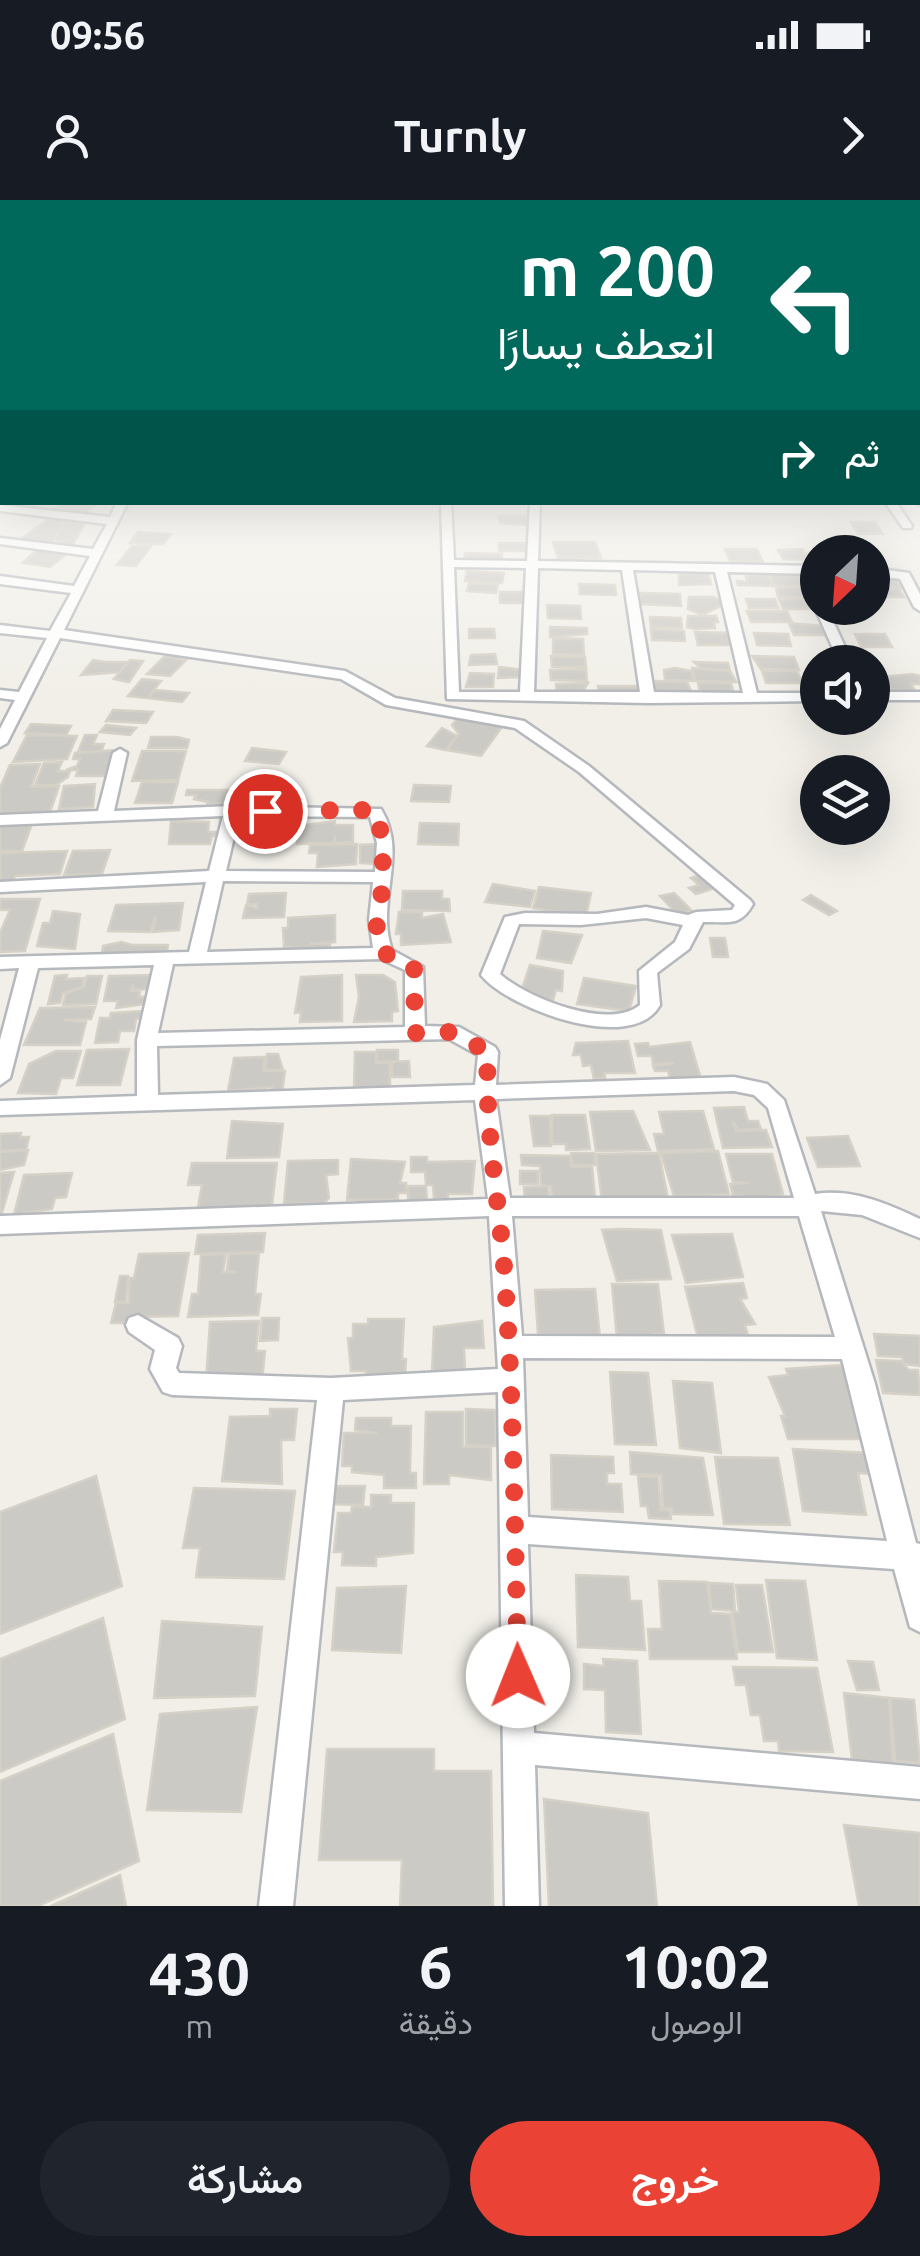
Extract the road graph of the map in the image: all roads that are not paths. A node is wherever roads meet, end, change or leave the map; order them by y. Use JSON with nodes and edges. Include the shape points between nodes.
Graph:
{"nodes":[{"id":1,"x":0,"y":541,"type":"edge"},
{"id":2,"x":102,"y":541,"type":"edge"},
{"id":3,"x":447,"y":541,"type":"edge"},
{"id":4,"x":531,"y":541,"type":"edge"},
{"id":5,"x":95,"y":553,"type":"junction"},
{"id":6,"x":448,"y":564,"type":"junction"},
{"id":7,"x":529,"y":565,"type":"junction"},
{"id":8,"x":627,"y":567,"type":"junction"},
{"id":9,"x":720,"y":568,"type":"junction"},
{"id":10,"x":800,"y":570,"type":"edge"},
{"id":11,"x":890,"y":574,"type":"edge"},
{"id":12,"x":0,"y":580,"type":"edge"},
{"id":13,"x":76,"y":590,"type":"junction"},
{"id":14,"x":920,"y":606,"type":"edge"},
{"id":15,"x":0,"y":629,"type":"edge"},
{"id":16,"x":54,"y":634,"type":"junction"},
{"id":17,"x":0,"y":694,"type":"edge"},
{"id":18,"x":890,"y":696,"type":"edge"},
{"id":19,"x":920,"y":696,"type":"edge"},
{"id":20,"x":23,"y":697,"type":"junction"},
{"id":21,"x":800,"y":697,"type":"edge"},
{"id":22,"x":527,"y":698,"type":"junction"},
{"id":23,"x":751,"y":698,"type":"junction"},
{"id":24,"x":648,"y":699,"type":"junction"},
{"id":25,"x":0,"y":743,"type":"edge"},
{"id":26,"x":120,"y":753,"type":"dead end"},
{"id":27,"x":232,"y":811,"type":"junction"},
{"id":28,"x":105,"y":817,"type":"junction"},
{"id":29,"x":0,"y":820,"type":"edge"},
{"id":30,"x":220,"y":876,"type":"junction"},
{"id":31,"x":384,"y":877,"type":"junction"},
{"id":32,"x":0,"y":886,"type":"edge"},
{"id":33,"x":691,"y":922,"type":"junction"},
{"id":34,"x":384,"y":953,"type":"junction"},
{"id":35,"x":197,"y":955,"type":"junction"},
{"id":36,"x":165,"y":957,"type":"junction"},
{"id":37,"x":0,"y":963,"type":"edge"},
{"id":38,"x":30,"y":963,"type":"junction"},
{"id":39,"x":415,"y":1033,"type":"junction"},
{"id":40,"x":147,"y":1040,"type":"junction"},
{"id":41,"x":0,"y":1078,"type":"edge"},
{"id":42,"x":485,"y":1096,"type":"junction"},
{"id":43,"x":148,"y":1105,"type":"junction"},
{"id":44,"x":0,"y":1108,"type":"edge"},
{"id":45,"x":500,"y":1206,"type":"junction"},
{"id":46,"x":806,"y":1206,"type":"junction"},
{"id":47,"x":0,"y":1225,"type":"edge"},
{"id":48,"x":920,"y":1229,"type":"edge"},
{"id":49,"x":138,"y":1325,"type":"dead end"},
{"id":50,"x":510,"y":1348,"type":"junction"},
{"id":51,"x":849,"y":1348,"type":"junction"},
{"id":52,"x":510,"y":1380,"type":"junction"},
{"id":53,"x":330,"y":1390,"type":"junction"},
{"id":54,"x":515,"y":1530,"type":"junction"},
{"id":55,"x":913,"y":1557,"type":"edge"},
{"id":56,"x":920,"y":1617,"type":"edge"},
{"id":57,"x":520,"y":1748,"type":"junction"},
{"id":58,"x":920,"y":1782,"type":"edge"},
{"id":59,"x":276,"y":1906,"type":"edge"},
{"id":60,"x":522,"y":1906,"type":"edge"}],
"edges":[{"from":1,"to":5,"type":"street"},
{"from":2,"to":5,"type":"street"},
{"from":3,"to":6,"type":"street"},
{"from":4,"to":7,"type":"street"},
{"from":5,"to":13,"type":"street"},
{"from":6,"to":7,"type":"street"},
{"from":6,"to":22,"type":"street","via":[[449,693]]},
{"from":7,"to":8,"type":"street"},
{"from":7,"to":22,"type":"street"},
{"from":8,"to":9,"type":"street"},
{"from":8,"to":24,"type":"street"},
{"from":9,"to":10,"type":"street"},
{"from":9,"to":23,"type":"street"},
{"from":11,"to":14,"type":"street","via":[[905,576]]},
{"from":12,"to":13,"type":"street"},
{"from":13,"to":16,"type":"street"},
{"from":15,"to":16,"type":"street"},
{"from":16,"to":20,"type":"street"},
{"from":16,"to":33,"type":"street","via":[[331,672],[391,702],[527,728],[744,904],[738,915],[704,914]]},
{"from":17,"to":20,"type":"street"},
{"from":18,"to":19,"type":"street"},
{"from":20,"to":25,"type":"street"},
{"from":21,"to":23,"type":"street"},
{"from":22,"to":24,"type":"street"},
{"from":23,"to":24,"type":"street"},
{"from":26,"to":28,"type":"street"},
{"from":27,"to":28,"type":"street"},
{"from":27,"to":30,"type":"street"},
{"from":27,"to":31,"type":"street","via":[[375,812]]},
{"from":28,"to":29,"type":"street"},
{"from":30,"to":31,"type":"street"},
{"from":30,"to":32,"type":"street"},
{"from":30,"to":35,"type":"street"},
{"from":31,"to":34,"type":"street","via":[[375,938]]},
{"from":33,"to":33,"type":"street","via":[[629,911],[580,920],[517,919],[490,975],[499,988],[582,1018],[637,1018],[652,999],[648,972],[683,945]]},
{"from":34,"to":35,"type":"street"},
{"from":34,"to":39,"type":"street","via":[[414,967]]},
{"from":35,"to":36,"type":"street"},
{"from":36,"to":38,"type":"street"},
{"from":36,"to":40,"type":"street"},
{"from":37,"to":38,"type":"street"},
{"from":38,"to":41,"type":"street"},
{"from":39,"to":40,"type":"street"},
{"from":39,"to":42,"type":"street","via":[[452,1032],[488,1052]]},
{"from":40,"to":43,"type":"street"},
{"from":42,"to":43,"type":"street"},
{"from":42,"to":45,"type":"street"},
{"from":42,"to":46,"type":"street","via":[[749,1085],[776,1105]]},
{"from":43,"to":44,"type":"street"},
{"from":45,"to":46,"type":"street"},
{"from":45,"to":47,"type":"street"},
{"from":45,"to":50,"type":"street"},
{"from":46,"to":48,"type":"street","via":[[848,1203]]},
{"from":46,"to":51,"type":"street"},
{"from":49,"to":53,"type":"street","via":[[169,1346],[164,1370],[172,1384]]},
{"from":50,"to":51,"type":"street"},
{"from":50,"to":52,"type":"street"},
{"from":51,"to":55,"type":"street"},
{"from":52,"to":53,"type":"street"},
{"from":52,"to":54,"type":"street"},
{"from":53,"to":59,"type":"street"},
{"from":54,"to":55,"type":"street"},
{"from":54,"to":57,"type":"street"},
{"from":55,"to":56,"type":"street"},
{"from":57,"to":58,"type":"street"},
{"from":57,"to":60,"type":"street"}]}
